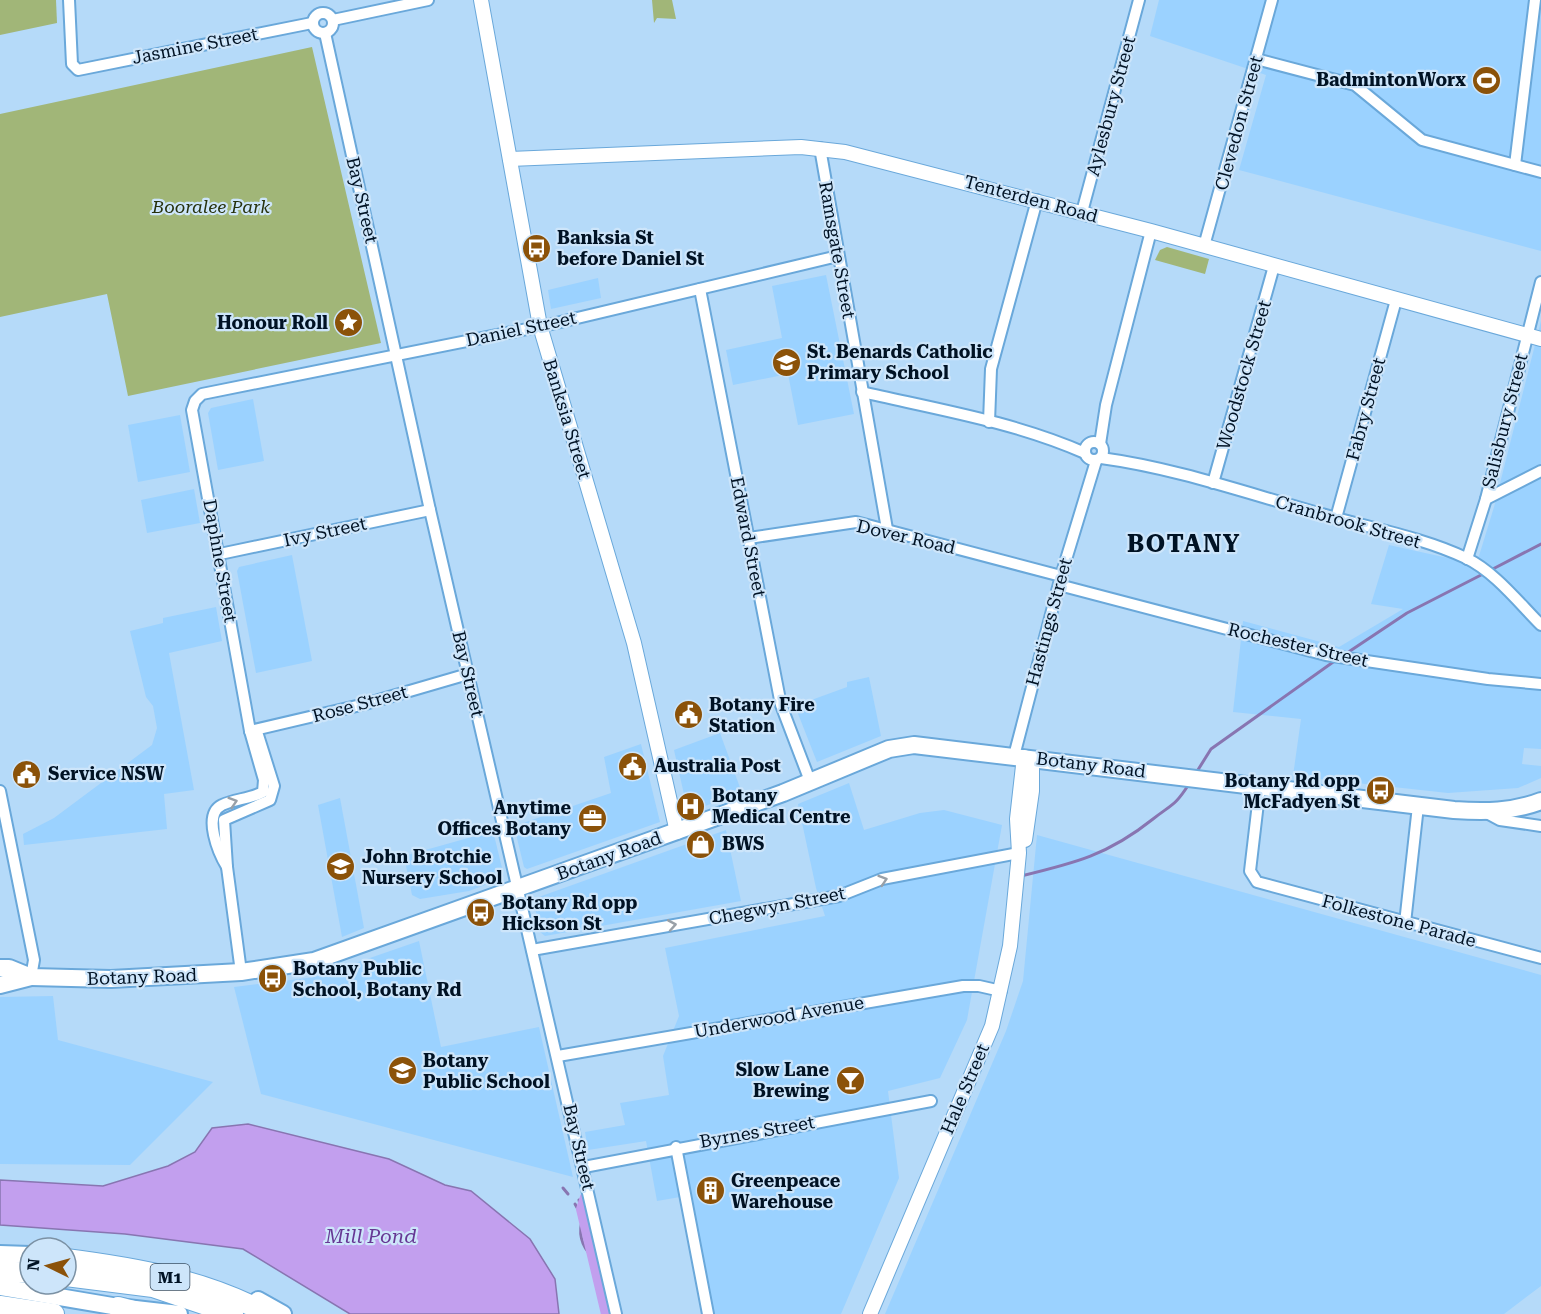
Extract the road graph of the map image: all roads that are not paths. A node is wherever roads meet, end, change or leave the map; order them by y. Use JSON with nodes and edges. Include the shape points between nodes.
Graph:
{"nodes":[{"id":1,"x":69,"y":0,"type":"edge"},
{"id":2,"x":319,"y":0,"type":"edge"},
{"id":3,"x":428,"y":0,"type":"edge"},
{"id":4,"x":481,"y":0,"type":"edge"},
{"id":5,"x":1139,"y":0,"type":"edge"},
{"id":6,"x":1272,"y":0,"type":"edge"},
{"id":7,"x":1535,"y":0,"type":"edge"},
{"id":8,"x":321,"y":12,"type":"junction"},
{"id":9,"x":333,"y":20,"type":"junction"},
{"id":10,"x":312,"y":23,"type":"junction"},
{"id":11,"x":325,"y":33,"type":"junction"},
{"id":12,"x":1256,"y":59,"type":"junction"},
{"id":13,"x":820,"y":148,"type":"junction"},
{"id":14,"x":510,"y":159,"type":"junction"},
{"id":15,"x":1515,"y":165,"type":"junction"},
{"id":16,"x":1541,"y":172,"type":"edge"},
{"id":17,"x":1037,"y":200,"type":"junction"},
{"id":18,"x":1082,"y":212,"type":"junction"},
{"id":19,"x":1151,"y":231,"type":"junction"},
{"id":20,"x":1204,"y":246,"type":"junction"},
{"id":21,"x":838,"y":256,"type":"junction"},
{"id":22,"x":1274,"y":266,"type":"junction"},
{"id":23,"x":1541,"y":282,"type":"edge"},
{"id":24,"x":700,"y":289,"type":"junction"},
{"id":25,"x":1396,"y":300,"type":"junction"},
{"id":26,"x":540,"y":326,"type":"junction"},
{"id":27,"x":1526,"y":335,"type":"junction"},
{"id":28,"x":1541,"y":339,"type":"edge"},
{"id":29,"x":395,"y":356,"type":"junction"},
{"id":30,"x":862,"y":392,"type":"junction"},
{"id":31,"x":202,"y":394,"type":"joint"},
{"id":32,"x":989,"y":422,"type":"junction"},
{"id":33,"x":1094,"y":451,"type":"junction"},
{"id":34,"x":1541,"y":471,"type":"edge"},
{"id":35,"x":1214,"y":483,"type":"junction"},
{"id":36,"x":1486,"y":499,"type":"junction"},
{"id":37,"x":430,"y":510,"type":"junction"},
{"id":38,"x":1336,"y":518,"type":"junction"},
{"id":39,"x":887,"y":529,"type":"junction"},
{"id":40,"x":749,"y":538,"type":"junction"},
{"id":41,"x":220,"y":554,"type":"junction"},
{"id":42,"x":1467,"y":559,"type":"junction"},
{"id":43,"x":1060,"y":581,"type":"junction"},
{"id":44,"x":1541,"y":625,"type":"edge"},
{"id":45,"x":468,"y":674,"type":"junction"},
{"id":46,"x":1541,"y":684,"type":"edge"},
{"id":47,"x":250,"y":731,"type":"junction"},
{"id":48,"x":1024,"y":757,"type":"junction"},
{"id":49,"x":810,"y":782,"type":"junction"},
{"id":50,"x":1260,"y":786,"type":"junction"},
{"id":51,"x":0,"y":791,"type":"edge"},
{"id":52,"x":1541,"y":801,"type":"edge"},
{"id":53,"x":1418,"y":806,"type":"junction"},
{"id":54,"x":1486,"y":812,"type":"junction"},
{"id":55,"x":1541,"y":826,"type":"edge"},
{"id":56,"x":677,"y":832,"type":"junction"},
{"id":57,"x":1019,"y":853,"type":"junction"},
{"id":58,"x":518,"y":889,"type":"junction"},
{"id":59,"x":1405,"y":923,"type":"junction"},
{"id":60,"x":532,"y":950,"type":"junction"},
{"id":61,"x":1541,"y":958,"type":"edge"},
{"id":62,"x":0,"y":968,"type":"edge"},
{"id":63,"x":241,"y":972,"type":"junction"},
{"id":64,"x":31,"y":977,"type":"junction"},
{"id":65,"x":0,"y":985,"type":"edge"},
{"id":66,"x":996,"y":990,"type":"junction"},
{"id":67,"x":558,"y":1056,"type":"junction"},
{"id":68,"x":931,"y":1101,"type":"dead end"},
{"id":69,"x":676,"y":1147,"type":"junction"},
{"id":70,"x":584,"y":1167,"type":"junction"},
{"id":71,"x":0,"y":1254,"type":"edge"},
{"id":72,"x":18,"y":1255,"type":"edge"},
{"id":73,"x":78,"y":1255,"type":"edge"},
{"id":74,"x":78,"y":1261,"type":"edge"},
{"id":75,"x":0,"y":1271,"type":"edge"},
{"id":76,"x":18,"y":1272,"type":"edge"},
{"id":77,"x":78,"y":1277,"type":"edge"},
{"id":78,"x":0,"y":1287,"type":"edge"},
{"id":79,"x":0,"y":1306,"type":"edge"},
{"id":80,"x":118,"y":1307,"type":"junction"},
{"id":81,"x":54,"y":1314,"type":"edge"},
{"id":82,"x":145,"y":1314,"type":"edge"},
{"id":83,"x":179,"y":1314,"type":"edge"},
{"id":84,"x":233,"y":1314,"type":"edge"},
{"id":85,"x":268,"y":1314,"type":"edge"},
{"id":86,"x":283,"y":1314,"type":"edge"},
{"id":87,"x":616,"y":1314,"type":"edge"},
{"id":88,"x":708,"y":1314,"type":"edge"},
{"id":89,"x":870,"y":1314,"type":"edge"}],
"edges":[{"from":1,"to":10,"type":"street","name":"Jasmine Street","via":[[72,64],[78,69]]},
{"from":2,"to":8,"type":"street"},
{"from":3,"to":9,"type":"street"},
{"from":4,"to":14,"type":"street","name":"Banksia Street"},
{"from":5,"to":18,"type":"street","name":"Aylesbury Street"},
{"from":6,"to":12,"type":"street","name":"Clevedon Street"},
{"from":7,"to":15,"type":"street"},
{"from":8,"to":9,"type":"street"},
{"from":8,"to":10,"type":"street"},
{"from":9,"to":11,"type":"street"},
{"from":10,"to":11,"type":"street","via":[[315,30]]},
{"from":11,"to":29,"type":"street","name":"Bay Street"},
{"from":12,"to":15,"type":"street","via":[[1355,85],[1422,140]]},
{"from":12,"to":20,"type":"street","name":"Clevedon Street"},
{"from":13,"to":14,"type":"street","name":"Tenterden Road"},
{"from":13,"to":17,"type":"street","name":"Tenterden Road"},
{"from":13,"to":21,"type":"street","name":"Ramsgate Street"},
{"from":14,"to":26,"type":"street","name":"Banksia Street"},
{"from":15,"to":16,"type":"street"},
{"from":17,"to":18,"type":"street","name":"Tenterden Road"},
{"from":17,"to":32,"type":"street","via":[[991,369]]},
{"from":18,"to":19,"type":"street","name":"Tenterden Road"},
{"from":19,"to":20,"type":"street","name":"Tenterden Road"},
{"from":19,"to":33,"type":"street","name":"Hastings Street"},
{"from":20,"to":22,"type":"street","name":"Tenterden Road"},
{"from":21,"to":24,"type":"street","name":"Daniel Street"},
{"from":21,"to":30,"type":"street","name":"Ramsgate Street"},
{"from":22,"to":25,"type":"street","name":"Tenterden Road"},
{"from":22,"to":35,"type":"street","name":"Woodstock Street"},
{"from":23,"to":27,"type":"street","name":"Salisbury Street"},
{"from":24,"to":26,"type":"street","name":"Daniel Street"},
{"from":24,"to":40,"type":"street","name":"Edward Street"},
{"from":25,"to":27,"type":"street","name":"Tenterden Road"},
{"from":25,"to":38,"type":"street","name":"Fabry Street"},
{"from":26,"to":29,"type":"street","name":"Daniel Street"},
{"from":26,"to":56,"type":"street","name":"Banksia Street","via":[[634,643]]},
{"from":27,"to":28,"type":"street","name":"Tenterden Road"},
{"from":27,"to":36,"type":"street","name":"Salisbury Street"},
{"from":29,"to":31,"type":"street","name":"Daniel Street"},
{"from":29,"to":37,"type":"street","name":"Bay Street"},
{"from":30,"to":32,"type":"street","name":"Cranbrook Street"},
{"from":30,"to":39,"type":"street","name":"Ramsgate Street"},
{"from":31,"to":41,"type":"street","name":"Daphne Street","via":[[192,410]]},
{"from":32,"to":33,"type":"street","name":"Cranbrook Street"},
{"from":33,"to":35,"type":"street","name":"Cranbrook Street"},
{"from":33,"to":43,"type":"street","name":"Hastings Street"},
{"from":34,"to":36,"type":"street"},
{"from":35,"to":38,"type":"street","name":"Cranbrook Street"},
{"from":36,"to":42,"type":"street","name":"Salisbury Street"},
{"from":37,"to":41,"type":"street","name":"Ivy Street"},
{"from":37,"to":45,"type":"street","name":"Bay Street"},
{"from":38,"to":42,"type":"street","name":"Cranbrook Street"},
{"from":39,"to":40,"type":"street","name":"Dover Road","via":[[856,522]]},
{"from":39,"to":43,"type":"street","name":"Dover Road"},
{"from":40,"to":49,"type":"street","name":"Edward Street","via":[[781,705]]},
{"from":41,"to":47,"type":"street","name":"Daphne Street"},
{"from":42,"to":44,"type":"street","name":"Cranbrook Street"},
{"from":43,"to":46,"type":"street","name":"Rochester Street","via":[[1326,655]]},
{"from":43,"to":48,"type":"street","name":"Hastings Street"},
{"from":45,"to":47,"type":"street","name":"Rose Street"},
{"from":45,"to":58,"type":"street","name":"Bay Street"},
{"from":47,"to":63,"type":"street","name":"Daphne Street","via":[[264,780],[263,792],[218,807],[213,827],[218,854],[227,867]]},
{"from":48,"to":49,"type":"main road","name":"Botany Road","via":[[927,745],[901,746]]},
{"from":48,"to":50,"type":"main road","name":"Botany Road"},
{"from":48,"to":57,"type":"street","name":"Hale Street","via":[[1017,819]]},
{"from":49,"to":56,"type":"main road","name":"Botany Road"},
{"from":50,"to":53,"type":"main road","name":"Botany Road"},
{"from":50,"to":59,"type":"street","name":"Folkestone Parade","via":[[1250,871],[1257,882]]},
{"from":51,"to":64,"type":"street","via":[[34,960]]},
{"from":52,"to":54,"type":"main road","name":"Botany Road"},
{"from":53,"to":54,"type":"main road","name":"Botany Road"},
{"from":53,"to":59,"type":"street"},
{"from":54,"to":55,"type":"street","via":[[1500,820]]},
{"from":56,"to":58,"type":"main road","name":"Botany Road"},
{"from":60,"to":57,"type":"street","name":"Chegwyn Street","one_way":true,"via":[[839,896],[882,879]]},
{"from":57,"to":66,"type":"street","name":"Hale Street","via":[[1010,946]]},
{"from":58,"to":60,"type":"street","name":"Bay Street"},
{"from":58,"to":63,"type":"main road","name":"Botany Road","via":[[314,961]]},
{"from":59,"to":61,"type":"street","name":"Folkestone Parade"},
{"from":60,"to":67,"type":"street","name":"Bay Street"},
{"from":62,"to":64,"type":"main road","name":"Botany Road"},
{"from":63,"to":64,"type":"main road","name":"Botany Road","via":[[111,979]]},
{"from":64,"to":65,"type":"main road","name":"Botany Road"},
{"from":66,"to":67,"type":"street","name":"Underwood Avenue","via":[[975,986]]},
{"from":66,"to":89,"type":"street","name":"Hale Street","via":[[992,1026]]},
{"from":67,"to":70,"type":"street","name":"Bay Street"},
{"from":68,"to":69,"type":"street","name":"Byrnes Street"},
{"from":69,"to":70,"type":"street","name":"Byrnes Street"},
{"from":69,"to":88,"type":"street"},
{"from":70,"to":87,"type":"street","name":"Bay Street"},
{"from":71,"to":72,"type":"main road"},
{"from":73,"to":86,"type":"main road","via":[[155,1264],[249,1295]]},
{"from":74,"to":85,"type":"highway","number":"M1","via":[[148,1270]]},
{"from":75,"to":76,"type":"highway"},
{"from":77,"to":84,"type":"highway","number":"M1","via":[[153,1287]]},
{"from":78,"to":80,"type":"main road"},
{"from":79,"to":81,"type":"highway"},
{"from":80,"to":82,"type":"highway"},
{"from":80,"to":83,"type":"main road"}]}
